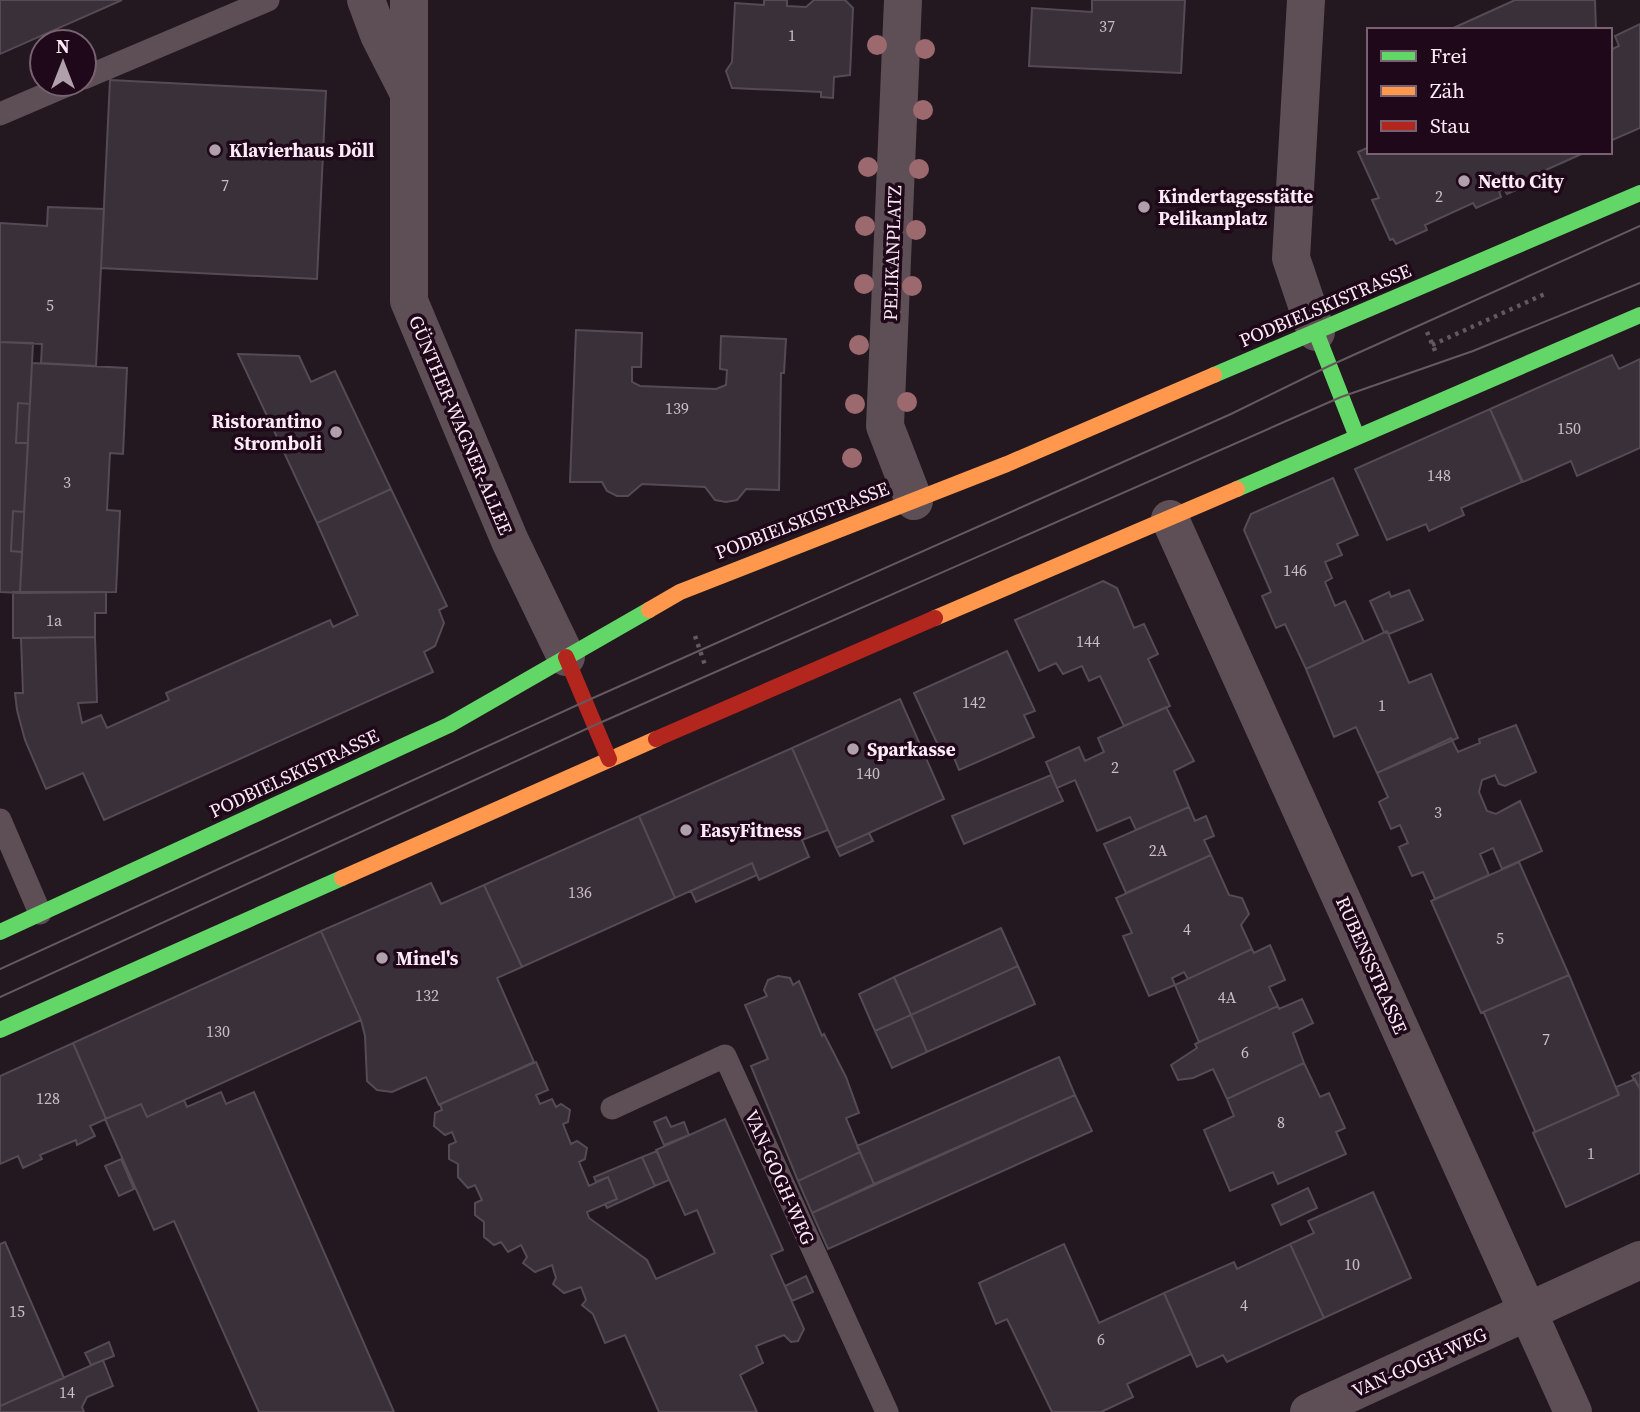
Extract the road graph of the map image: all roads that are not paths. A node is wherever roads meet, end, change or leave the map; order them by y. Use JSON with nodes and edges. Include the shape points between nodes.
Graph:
{"nodes":[{"id":1,"x":268,"y":0,"type":"edge"},
{"id":2,"x":366,"y":0,"type":"edge"},
{"id":3,"x":409,"y":0,"type":"edge"},
{"id":4,"x":903,"y":0,"type":"edge"},
{"id":5,"x":1306,"y":0,"type":"edge"},
{"id":6,"x":98,"y":72,"type":"edge"},
{"id":7,"x":410,"y":96,"type":"junction"},
{"id":8,"x":37,"y":98,"type":"edge"},
{"id":9,"x":0,"y":114,"type":"edge"},
{"id":10,"x":1640,"y":193,"type":"edge"},
{"id":11,"x":1640,"y":315,"type":"edge"},
{"id":12,"x":1316,"y":331,"type":"junction"},
{"id":13,"x":1357,"y":437,"type":"junction"},
{"id":14,"x":914,"y":500,"type":"junction"},
{"id":15,"x":1170,"y":519,"type":"junction"},
{"id":16,"x":566,"y":657,"type":"junction"},
{"id":17,"x":609,"y":759,"type":"junction"},
{"id":18,"x":0,"y":820,"type":"edge"},
{"id":19,"x":40,"y":913,"type":"junction"},
{"id":20,"x":0,"y":932,"type":"edge"},
{"id":21,"x":0,"y":1030,"type":"edge"},
{"id":22,"x":612,"y":1108,"type":"dead end"},
{"id":23,"x":1640,"y":1260,"type":"edge"},
{"id":24,"x":1530,"y":1312,"type":"junction"},
{"id":25,"x":887,"y":1412,"type":"edge"},
{"id":26,"x":1309,"y":1412,"type":"edge"},
{"id":27,"x":1573,"y":1412,"type":"edge"}],
"edges":[{"from":1,"to":6,"type":"lane"},
{"from":2,"to":7,"type":"street","name":"GÜNTHER-WAGNER-ALLEE"},
{"from":3,"to":7,"type":"street","name":"GÜNTHER-WAGNER-ALLEE"},
{"from":4,"to":14,"type":"street","name":"PELIKANPLATZ","via":[[885,426]]},
{"from":5,"to":12,"type":"street","via":[[1291,258]]},
{"from":7,"to":16,"type":"street","name":"GÜNTHER-WAGNER-ALLEE","via":[[409,301],[510,541]]},
{"from":8,"to":9,"type":"lane"},
{"from":10,"to":12,"type":"main road","name":"PODBIELSKISTRASSE"},
{"from":11,"to":13,"type":"main road"},
{"from":12,"to":13,"type":"main road"},
{"from":12,"to":14,"type":"main road","name":"PODBIELSKISTRASSE"},
{"from":13,"to":15,"type":"main road"},
{"from":14,"to":16,"type":"main road","name":"PODBIELSKISTRASSE","via":[[680,592]]},
{"from":15,"to":17,"type":"main road"},
{"from":15,"to":24,"type":"street","name":"RUBENSSTRASSE"},
{"from":16,"to":17,"type":"main road"},
{"from":16,"to":19,"type":"main road","name":"PODBIELSKISTRASSE","via":[[449,725]]},
{"from":17,"to":21,"type":"main road"},
{"from":18,"to":19,"type":"lane"},
{"from":19,"to":20,"type":"main road","name":"PODBIELSKISTRASSE"},
{"from":22,"to":25,"type":"lane","name":"VAN-GOGH-WEG","via":[[725,1056]]},
{"from":23,"to":24,"type":"street","name":"VAN-GOGH-WEG"},
{"from":24,"to":26,"type":"street","name":"VAN-GOGH-WEG"},
{"from":24,"to":27,"type":"street","name":"RUBENSSTRASSE"}]}
